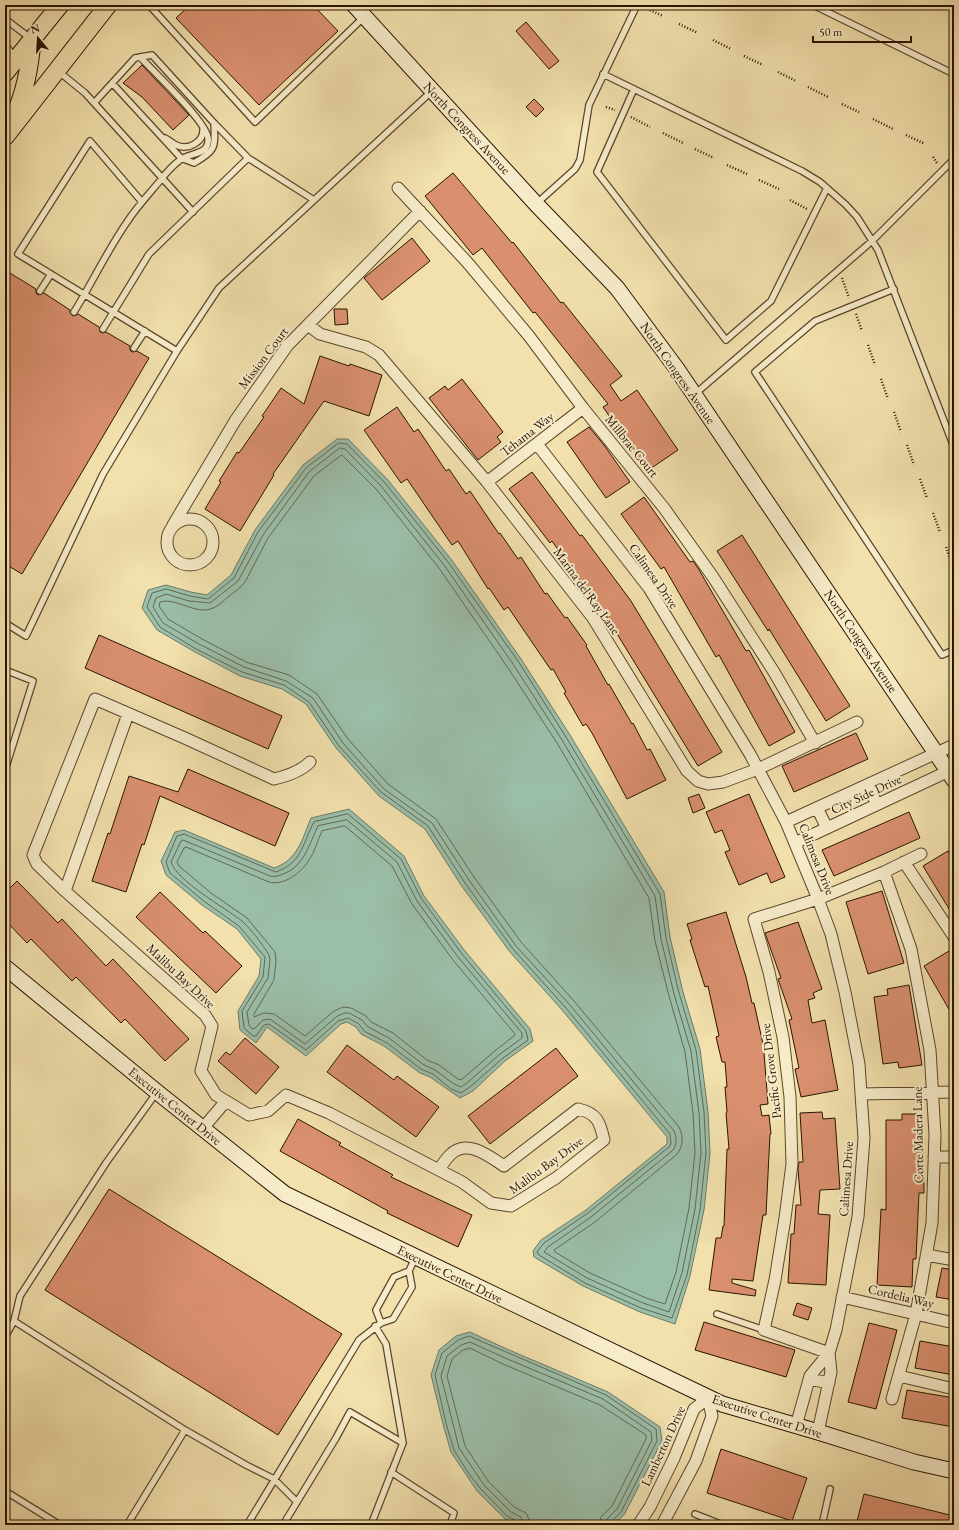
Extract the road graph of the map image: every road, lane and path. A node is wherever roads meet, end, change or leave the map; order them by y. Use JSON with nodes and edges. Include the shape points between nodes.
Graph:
{"nodes":[{"id":1,"x":60,"y":5,"type":"edge"},
{"id":2,"x":108,"y":5,"type":"edge"},
{"id":3,"x":149,"y":5,"type":"edge"},
{"id":4,"x":354,"y":5,"type":"edge"},
{"id":5,"x":637,"y":5,"type":"edge"},
{"id":6,"x":813,"y":5,"type":"edge"},
{"id":7,"x":650,"y":10,"type":"dead end"},
{"id":8,"x":663,"y":16,"type":"dead end"},
{"id":9,"x":365,"y":17,"type":"junction"},
{"id":10,"x":5,"y":19,"type":"edge"},
{"id":11,"x":679,"y":24,"type":"dead end"},
{"id":12,"x":698,"y":33,"type":"dead end"},
{"id":13,"x":32,"y":40,"type":"junction"},
{"id":14,"x":713,"y":40,"type":"dead end"},
{"id":15,"x":5,"y":45,"type":"edge"},
{"id":16,"x":731,"y":49,"type":"dead end"},
{"id":17,"x":744,"y":56,"type":"dead end"},
{"id":18,"x":140,"y":57,"type":"junction"},
{"id":19,"x":16,"y":58,"type":"junction"},
{"id":20,"x":763,"y":65,"type":"dead end"},
{"id":21,"x":57,"y":70,"type":"junction"},
{"id":22,"x":778,"y":72,"type":"dead end"},
{"id":23,"x":5,"y":73,"type":"edge"},
{"id":24,"x":603,"y":74,"type":"junction"},
{"id":25,"x":954,"y":74,"type":"edge"},
{"id":26,"x":796,"y":81,"type":"dead end"},
{"id":27,"x":112,"y":83,"type":"junction"},
{"id":28,"x":808,"y":87,"type":"dead end"},
{"id":29,"x":634,"y":89,"type":"junction"},
{"id":30,"x":432,"y":90,"type":"junction"},
{"id":31,"x":828,"y":97,"type":"dead end"},
{"id":32,"x":94,"y":102,"type":"junction"},
{"id":33,"x":842,"y":104,"type":"dead end"},
{"id":34,"x":606,"y":107,"type":"dead end"},
{"id":35,"x":617,"y":111,"type":"dead end"},
{"id":36,"x":860,"y":112,"type":"dead end"},
{"id":37,"x":630,"y":117,"type":"dead end"},
{"id":38,"x":873,"y":119,"type":"dead end"},
{"id":39,"x":214,"y":123,"type":"junction"},
{"id":40,"x":203,"y":126,"type":"junction"},
{"id":41,"x":650,"y":127,"type":"dead end"},
{"id":42,"x":893,"y":129,"type":"dead end"},
{"id":43,"x":155,"y":130,"type":"junction"},
{"id":44,"x":663,"y":133,"type":"dead end"},
{"id":45,"x":906,"y":135,"type":"dead end"},
{"id":46,"x":5,"y":137,"type":"edge"},
{"id":47,"x":683,"y":143,"type":"dead end"},
{"id":48,"x":925,"y":144,"type":"dead end"},
{"id":49,"x":696,"y":149,"type":"dead end"},
{"id":50,"x":933,"y":157,"type":"dead end"},
{"id":51,"x":181,"y":158,"type":"junction"},
{"id":52,"x":248,"y":158,"type":"junction"},
{"id":53,"x":714,"y":158,"type":"dead end"},
{"id":54,"x":954,"y":159,"type":"edge"},
{"id":55,"x":938,"y":164,"type":"dead end"},
{"id":56,"x":727,"y":165,"type":"dead end"},
{"id":57,"x":747,"y":174,"type":"dead end"},
{"id":58,"x":162,"y":178,"type":"junction"},
{"id":59,"x":759,"y":180,"type":"dead end"},
{"id":60,"x":398,"y":188,"type":"dead end"},
{"id":61,"x":827,"y":188,"type":"junction"},
{"id":62,"x":779,"y":189,"type":"dead end"},
{"id":63,"x":314,"y":200,"type":"junction"},
{"id":64,"x":790,"y":200,"type":"dead end"},
{"id":65,"x":142,"y":202,"type":"junction"},
{"id":66,"x":536,"y":204,"type":"junction"},
{"id":67,"x":809,"y":210,"type":"dead end"},
{"id":68,"x":420,"y":211,"type":"junction"},
{"id":69,"x":193,"y":212,"type":"junction"},
{"id":70,"x":872,"y":241,"type":"junction"},
{"id":71,"x":51,"y":274,"type":"junction"},
{"id":72,"x":842,"y":278,"type":"dead end"},
{"id":73,"x":894,"y":289,"type":"junction"},
{"id":74,"x":40,"y":291,"type":"dead end"},
{"id":75,"x":85,"y":295,"type":"junction"},
{"id":76,"x":849,"y":298,"type":"dead end"},
{"id":77,"x":74,"y":312,"type":"dead end"},
{"id":78,"x":855,"y":312,"type":"dead end"},
{"id":79,"x":114,"y":313,"type":"junction"},
{"id":80,"x":308,"y":325,"type":"junction"},
{"id":81,"x":103,"y":330,"type":"dead end"},
{"id":82,"x":145,"y":331,"type":"junction"},
{"id":83,"x":862,"y":331,"type":"dead end"},
{"id":84,"x":868,"y":345,"type":"dead end"},
{"id":85,"x":134,"y":348,"type":"dead end"},
{"id":86,"x":177,"y":352,"type":"junction"},
{"id":87,"x":875,"y":365,"type":"dead end"},
{"id":88,"x":881,"y":379,"type":"dead end"},
{"id":89,"x":695,"y":395,"type":"junction"},
{"id":90,"x":888,"y":399,"type":"dead end"},
{"id":91,"x":583,"y":408,"type":"junction"},
{"id":92,"x":894,"y":412,"type":"dead end"},
{"id":93,"x":902,"y":432,"type":"dead end"},
{"id":94,"x":537,"y":444,"type":"junction"},
{"id":95,"x":907,"y":445,"type":"dead end"},
{"id":96,"x":954,"y":447,"type":"edge"},
{"id":97,"x":914,"y":465,"type":"dead end"},
{"id":98,"x":920,"y":479,"type":"dead end"},
{"id":99,"x":487,"y":482,"type":"junction"},
{"id":100,"x":927,"y":498,"type":"dead end"},
{"id":101,"x":932,"y":513,"type":"dead end"},
{"id":102,"x":173,"y":525,"type":"junction"},
{"id":103,"x":940,"y":532,"type":"dead end"},
{"id":104,"x":946,"y":547,"type":"dead end"},
{"id":105,"x":953,"y":566,"type":"edge"},
{"id":106,"x":5,"y":623,"type":"edge"},
{"id":107,"x":954,"y":650,"type":"edge"},
{"id":108,"x":5,"y":670,"type":"edge"},
{"id":109,"x":128,"y":714,"type":"junction"},
{"id":110,"x":857,"y":722,"type":"dead end"},
{"id":111,"x":815,"y":743,"type":"junction"},
{"id":112,"x":954,"y":745,"type":"edge"},
{"id":113,"x":937,"y":753,"type":"junction"},
{"id":114,"x":310,"y":762,"type":"dead end"},
{"id":115,"x":758,"y":769,"type":"junction"},
{"id":116,"x":5,"y":770,"type":"edge"},
{"id":117,"x":952,"y":773,"type":"edge"},
{"id":118,"x":867,"y":785,"type":"junction"},
{"id":119,"x":877,"y":804,"type":"junction"},
{"id":120,"x":817,"y":808,"type":"junction"},
{"id":121,"x":786,"y":822,"type":"junction"},
{"id":122,"x":827,"y":828,"type":"junction"},
{"id":123,"x":795,"y":843,"type":"junction"},
{"id":124,"x":921,"y":854,"type":"dead end"},
{"id":125,"x":904,"y":862,"type":"junction"},
{"id":126,"x":884,"y":872,"type":"junction"},
{"id":127,"x":65,"y":891,"type":"junction"},
{"id":128,"x":818,"y":900,"type":"junction"},
{"id":129,"x":954,"y":937,"type":"edge"},
{"id":130,"x":5,"y":967,"type":"edge"},
{"id":131,"x":157,"y":1092,"type":"junction"},
{"id":132,"x":932,"y":1092,"type":"junction"},
{"id":133,"x":954,"y":1092,"type":"edge"},
{"id":134,"x":862,"y":1094,"type":"junction"},
{"id":135,"x":226,"y":1101,"type":"junction"},
{"id":136,"x":203,"y":1128,"type":"junction"},
{"id":137,"x":934,"y":1157,"type":"junction"},
{"id":138,"x":954,"y":1157,"type":"edge"},
{"id":139,"x":439,"y":1170,"type":"junction"},
{"id":140,"x":927,"y":1255,"type":"junction"},
{"id":141,"x":954,"y":1260,"type":"edge"},
{"id":142,"x":412,"y":1264,"type":"junction"},
{"id":143,"x":842,"y":1297,"type":"junction"},
{"id":144,"x":716,"y":1314,"type":"dead end"},
{"id":145,"x":916,"y":1314,"type":"junction"},
{"id":146,"x":14,"y":1321,"type":"junction"},
{"id":147,"x":954,"y":1323,"type":"edge"},
{"id":148,"x":378,"y":1325,"type":"junction"},
{"id":149,"x":764,"y":1330,"type":"junction"},
{"id":150,"x":5,"y":1337,"type":"edge"},
{"id":151,"x":829,"y":1353,"type":"junction"},
{"id":152,"x":898,"y":1376,"type":"junction"},
{"id":153,"x":809,"y":1379,"type":"junction"},
{"id":154,"x":829,"y":1383,"type":"junction"},
{"id":155,"x":954,"y":1389,"type":"edge"},
{"id":156,"x":708,"y":1398,"type":"junction"},
{"id":157,"x":892,"y":1399,"type":"dead end"},
{"id":158,"x":796,"y":1426,"type":"junction"},
{"id":159,"x":184,"y":1430,"type":"junction"},
{"id":160,"x":818,"y":1432,"type":"junction"},
{"id":161,"x":403,"y":1443,"type":"junction"},
{"id":162,"x":954,"y":1471,"type":"edge"},
{"id":163,"x":391,"y":1472,"type":"junction"},
{"id":164,"x":274,"y":1479,"type":"junction"},
{"id":165,"x":830,"y":1488,"type":"dead end"},
{"id":166,"x":5,"y":1491,"type":"edge"},
{"id":167,"x":297,"y":1502,"type":"junction"},
{"id":168,"x":695,"y":1514,"type":"dead end"},
{"id":169,"x":60,"y":1525,"type":"edge"},
{"id":170,"x":127,"y":1525,"type":"edge"},
{"id":171,"x":246,"y":1525,"type":"edge"},
{"id":172,"x":283,"y":1525,"type":"edge"},
{"id":173,"x":371,"y":1525,"type":"edge"},
{"id":174,"x":450,"y":1525,"type":"edge"},
{"id":175,"x":638,"y":1525,"type":"edge"},
{"id":176,"x":662,"y":1525,"type":"edge"},
{"id":177,"x":723,"y":1525,"type":"edge"},
{"id":178,"x":822,"y":1525,"type":"edge"}],
"edges":[{"from":1,"to":13,"type":"main road"},
{"from":2,"to":21,"type":"main road"},
{"from":3,"to":9,"type":"lane","via":[[255,122]]},
{"from":4,"to":9,"type":"street","name":"North Congress Avenue"},
{"from":5,"to":24,"type":"lane"},
{"from":6,"to":25,"type":"lane"},
{"from":7,"to":8,"type":"path"},
{"from":9,"to":30,"type":"street","name":"North Congress Avenue"},
{"from":10,"to":13,"type":"lane"},
{"from":11,"to":12,"type":"path"},
{"from":13,"to":19,"type":"main road"},
{"from":13,"to":46,"type":"main road","via":[[28,75],[22,98]]},
{"from":14,"to":16,"type":"path"},
{"from":15,"to":19,"type":"lane"},
{"from":17,"to":20,"type":"path"},
{"from":18,"to":27,"type":"lane","via":[[135,58]]},
{"from":18,"to":39,"type":"lane","via":[[152,55]]},
{"from":18,"to":40,"type":"lane"},
{"from":19,"to":23,"type":"main road"},
{"from":21,"to":32,"type":"lane"},
{"from":21,"to":46,"type":"main road"},
{"from":22,"to":26,"type":"path"},
{"from":24,"to":29,"type":"lane"},
{"from":24,"to":66,"type":"lane","via":[[587,109],[580,160],[575,169]]},
{"from":27,"to":32,"type":"lane"},
{"from":27,"to":43,"type":"lane"},
{"from":28,"to":31,"type":"path"},
{"from":29,"to":61,"type":"lane","via":[[799,170]]},
{"from":29,"to":61,"type":"lane","via":[[597,172],[726,340],[771,301]]},
{"from":30,"to":63,"type":"lane"},
{"from":30,"to":66,"type":"street","name":"North Congress Avenue"},
{"from":32,"to":58,"type":"lane"},
{"from":33,"to":36,"type":"path"},
{"from":34,"to":35,"type":"path"},
{"from":37,"to":41,"type":"path"},
{"from":38,"to":42,"type":"path"},
{"from":39,"to":51,"type":"lane","via":[[215,145],[208,155],[194,163]]},
{"from":39,"to":52,"type":"lane"},
{"from":40,"to":43,"type":"lane","via":[[204,134],[197,143],[188,147],[177,146]]},
{"from":40,"to":51,"type":"lane","via":[[208,136],[208,144],[194,155]]},
{"from":43,"to":51,"type":"lane"},
{"from":44,"to":47,"type":"path"},
{"from":45,"to":48,"type":"path"},
{"from":49,"to":53,"type":"path"},
{"from":50,"to":55,"type":"path"},
{"from":51,"to":58,"type":"lane"},
{"from":52,"to":63,"type":"lane"},
{"from":52,"to":69,"type":"lane"},
{"from":54,"to":70,"type":"lane"},
{"from":56,"to":57,"type":"path"},
{"from":58,"to":65,"type":"lane"},
{"from":58,"to":69,"type":"lane"},
{"from":59,"to":62,"type":"path"},
{"from":60,"to":68,"type":"street","name":"Millbrae Court"},
{"from":61,"to":70,"type":"lane","via":[[857,217]]},
{"from":63,"to":86,"type":"lane","via":[[219,288]]},
{"from":64,"to":67,"type":"path"},
{"from":65,"to":71,"type":"lane","via":[[90,140],[18,254]]},
{"from":65,"to":75,"type":"lane","via":[[126,223]]},
{"from":66,"to":89,"type":"street","name":"North Congress Avenue","via":[[617,288]]},
{"from":68,"to":80,"type":"street","name":"Mission Court"},
{"from":68,"to":91,"type":"street","name":"Millbrae Court","via":[[529,336]]},
{"from":69,"to":79,"type":"lane","via":[[149,254]]},
{"from":70,"to":73,"type":"lane"},
{"from":70,"to":89,"type":"lane"},
{"from":71,"to":74,"type":"lane"},
{"from":71,"to":75,"type":"lane"},
{"from":72,"to":76,"type":"path"},
{"from":73,"to":96,"type":"lane"},
{"from":73,"to":107,"type":"lane","via":[[815,321],[755,372],[942,655]]},
{"from":75,"to":77,"type":"lane"},
{"from":75,"to":79,"type":"lane"},
{"from":78,"to":83,"type":"path"},
{"from":79,"to":81,"type":"lane"},
{"from":79,"to":82,"type":"lane"},
{"from":80,"to":99,"type":"street","name":"Marina del Ray Lane","via":[[320,334],[366,347],[379,355]]},
{"from":80,"to":102,"type":"street","name":"Mission Court","via":[[287,346],[234,421]]},
{"from":82,"to":85,"type":"lane"},
{"from":82,"to":86,"type":"lane"},
{"from":84,"to":87,"type":"path"},
{"from":86,"to":106,"type":"lane","via":[[103,474],[26,636]]},
{"from":88,"to":90,"type":"path"},
{"from":89,"to":113,"type":"street","name":"North Congress Avenue"},
{"from":91,"to":94,"type":"street","name":"Tehama Way"},
{"from":91,"to":111,"type":"street","name":"Millbrae Court","via":[[664,508],[713,577],[774,672]]},
{"from":92,"to":93,"type":"path"},
{"from":94,"to":99,"type":"street","name":"Tehama Way"},
{"from":94,"to":115,"type":"street","name":"Calimesa Drive","via":[[649,588]]},
{"from":95,"to":97,"type":"path"},
{"from":98,"to":100,"type":"path"},
{"from":99,"to":115,"type":"street","name":"Marina del Ray Lane","via":[[593,618],[687,771],[698,781],[708,784],[723,782]]},
{"from":101,"to":103,"type":"path"},
{"from":102,"to":102,"type":"street","name":"Mission Court","via":[[166,539],[167,547],[175,560],[189,566],[204,561],[209,556],[214,541],[208,527],[195,519],[187,519]]},
{"from":104,"to":105,"type":"path"},
{"from":108,"to":116,"type":"lane","via":[[33,681]]},
{"from":109,"to":114,"type":"street","name":"Malibu Bay Drive","via":[[274,779],[305,767]]},
{"from":109,"to":127,"type":"street"},
{"from":109,"to":127,"type":"street","name":"Malibu Bay Drive","via":[[95,699],[33,855],[37,864]]},
{"from":110,"to":111,"type":"street","name":"Marina del Ray Lane"},
{"from":111,"to":115,"type":"street","name":"Marina del Ray Lane"},
{"from":112,"to":113,"type":"street","name":"City Side Drive"},
{"from":113,"to":117,"type":"street","name":"North Congress Avenue"},
{"from":113,"to":118,"type":"street","name":"City Side Drive"},
{"from":115,"to":121,"type":"street","name":"Calimesa Drive"},
{"from":117,"to":119,"type":"street","name":"City Side Drive"},
{"from":118,"to":119,"type":"street"},
{"from":118,"to":120,"type":"street","name":"City Side Drive"},
{"from":119,"to":122,"type":"street","name":"City Side Drive"},
{"from":120,"to":121,"type":"street","name":"City Side Drive"},
{"from":120,"to":122,"type":"street"},
{"from":121,"to":123,"type":"street","name":"Calimesa Drive"},
{"from":122,"to":123,"type":"street","name":"City Side Drive"},
{"from":123,"to":128,"type":"street","name":"Calimesa Drive"},
{"from":124,"to":125,"type":"street","name":"Pacific Grove Drive"},
{"from":125,"to":126,"type":"street","name":"Pacific Grove Drive"},
{"from":125,"to":129,"type":"street"},
{"from":126,"to":128,"type":"street","name":"Pacific Grove Drive"},
{"from":126,"to":132,"type":"street","name":"Corte Madera Lane","via":[[911,949],[930,1050]]},
{"from":127,"to":135,"type":"street","name":"Malibu Bay Drive","via":[[205,1015],[212,1026],[201,1072],[216,1095]]},
{"from":128,"to":134,"type":"street","name":"Calimesa Drive","via":[[831,934],[845,992]]},
{"from":128,"to":149,"type":"street","name":"Pacific Grove Drive","via":[[754,919],[770,972],[783,1037],[790,1097],[792,1164],[786,1218]]},
{"from":130,"to":131,"type":"street","name":"Executive Center Drive"},
{"from":131,"to":136,"type":"street","name":"Executive Center Drive"},
{"from":131,"to":146,"type":"lane","via":[[106,1163],[20,1296]]},
{"from":132,"to":133,"type":"street"},
{"from":132,"to":134,"type":"street"},
{"from":132,"to":137,"type":"street","name":"Corte Madera Lane"},
{"from":134,"to":143,"type":"street","name":"Calimesa Drive","via":[[864,1138],[858,1217]]},
{"from":135,"to":136,"type":"street"},
{"from":135,"to":139,"type":"street","name":"Malibu Bay Drive","via":[[249,1116],[268,1111],[286,1095],[329,1113]]},
{"from":136,"to":142,"type":"street","name":"Executive Center Drive","via":[[285,1194]]},
{"from":137,"to":138,"type":"street"},
{"from":137,"to":140,"type":"street","name":"Corte Madera Lane","via":[[932,1223]]},
{"from":139,"to":139,"type":"street","name":"Malibu Bay Drive","via":[[462,1182],[491,1203],[511,1206],[556,1178],[604,1140],[594,1116],[589,1111],[578,1109],[504,1166],[468,1147],[451,1154]]},
{"from":140,"to":141,"type":"street"},
{"from":140,"to":145,"type":"street","name":"Corte Madera Lane"},
{"from":142,"to":148,"type":"lane","via":[[394,1277],[376,1310]]},
{"from":142,"to":148,"type":"lane","via":[[412,1287],[393,1319]]},
{"from":142,"to":156,"type":"street","name":"Executive Center Drive"},
{"from":143,"to":145,"type":"street","name":"Cordelia Way"},
{"from":143,"to":151,"type":"street","name":"Calimesa Drive"},
{"from":144,"to":149,"type":"lane"},
{"from":145,"to":147,"type":"street","name":"Cordelia Way"},
{"from":145,"to":152,"type":"street","name":"Corte Madera Lane"},
{"from":146,"to":150,"type":"lane"},
{"from":146,"to":159,"type":"lane"},
{"from":148,"to":161,"type":"lane","via":[[386,1344]]},
{"from":148,"to":164,"type":"lane","via":[[359,1340]]},
{"from":149,"to":151,"type":"street"},
{"from":151,"to":153,"type":"street","name":"Calimesa Drive"},
{"from":151,"to":154,"type":"street","name":"Calimesa Drive"},
{"from":152,"to":155,"type":"street"},
{"from":152,"to":157,"type":"street","name":"Corte Madera Lane"},
{"from":153,"to":154,"type":"street"},
{"from":153,"to":158,"type":"street","name":"Calimesa Drive"},
{"from":154,"to":160,"type":"street","name":"Calimesa Drive"},
{"from":156,"to":158,"type":"street","name":"Executive Center Drive"},
{"from":156,"to":175,"type":"street","name":"Lamberton Drive","via":[[694,1410],[674,1458],[650,1507]]},
{"from":156,"to":176,"type":"street","via":[[712,1416],[690,1472]]},
{"from":158,"to":160,"type":"street","name":"Executive Center Drive"},
{"from":159,"to":164,"type":"lane"},
{"from":159,"to":170,"type":"lane"},
{"from":160,"to":162,"type":"street","name":"Executive Center Drive","via":[[914,1462]]},
{"from":161,"to":163,"type":"lane"},
{"from":161,"to":167,"type":"lane","via":[[350,1412]]},
{"from":163,"to":173,"type":"lane"},
{"from":163,"to":174,"type":"lane","via":[[454,1513]]},
{"from":164,"to":167,"type":"lane"},
{"from":164,"to":171,"type":"lane"},
{"from":165,"to":178,"type":"lane"},
{"from":166,"to":169,"type":"lane"},
{"from":167,"to":172,"type":"lane"},
{"from":168,"to":177,"type":"lane"}]}
